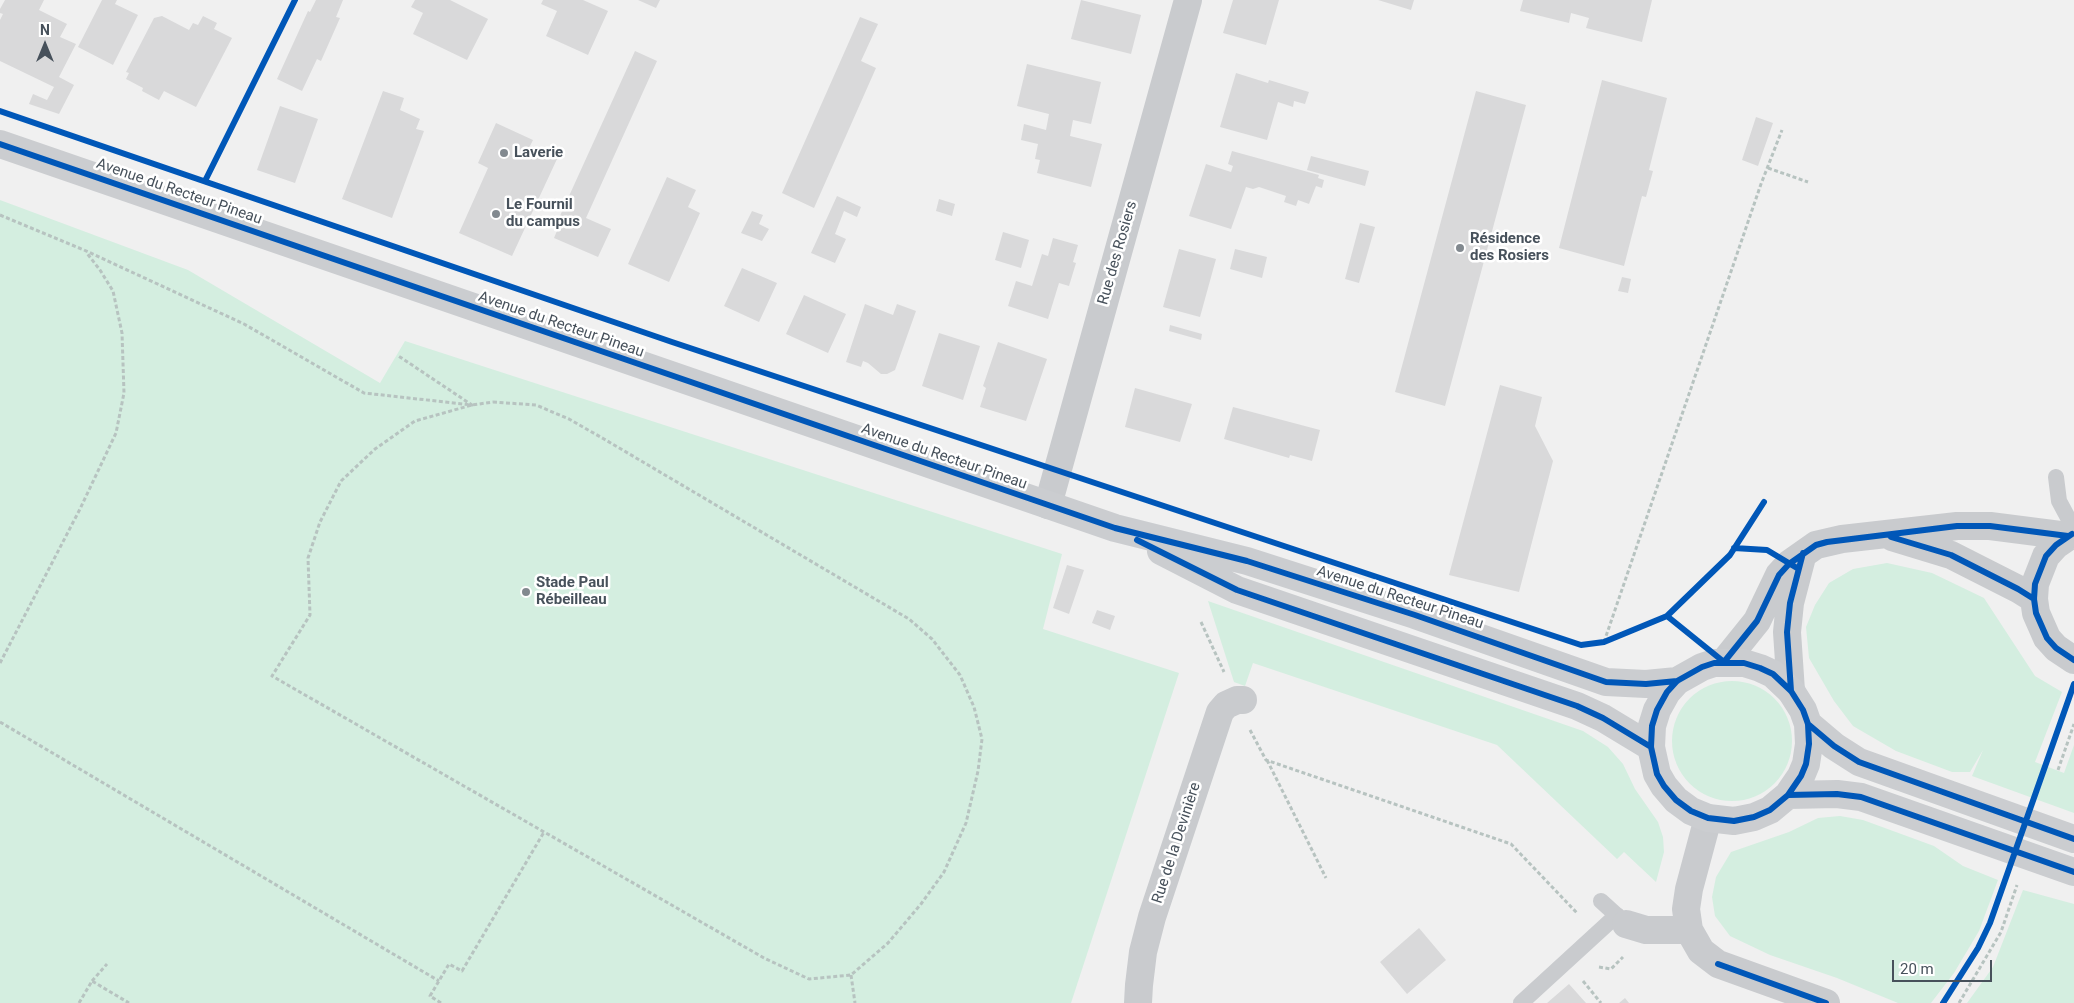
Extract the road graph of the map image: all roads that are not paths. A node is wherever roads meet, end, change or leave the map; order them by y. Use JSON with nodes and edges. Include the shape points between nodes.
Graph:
{"nodes":[{"id":1,"x":1188,"y":0,"type":"edge"},
{"id":2,"x":0,"y":144,"type":"edge"},
{"id":3,"x":2056,"y":478,"type":"dead end"},
{"id":4,"x":1048,"y":505,"type":"junction"},
{"id":5,"x":1115,"y":528,"type":"junction"},
{"id":6,"x":2072,"y":533,"type":"edge"},
{"id":7,"x":1886,"y":536,"type":"junction"},
{"id":8,"x":1803,"y":553,"type":"junction"},
{"id":9,"x":2034,"y":599,"type":"junction"},
{"id":10,"x":2074,"y":660,"type":"edge"},
{"id":11,"x":1724,"y":662,"type":"junction"},
{"id":12,"x":1677,"y":681,"type":"junction"},
{"id":13,"x":1791,"y":691,"type":"junction"},
{"id":14,"x":1240,"y":700,"type":"road end"},
{"id":15,"x":1808,"y":724,"type":"junction"},
{"id":16,"x":1650,"y":747,"type":"junction"},
{"id":17,"x":1788,"y":795,"type":"junction"},
{"id":18,"x":1708,"y":818,"type":"junction"},
{"id":19,"x":2074,"y":839,"type":"edge"},
{"id":20,"x":2074,"y":872,"type":"edge"},
{"id":21,"x":1601,"y":901,"type":"dead end"},
{"id":22,"x":1621,"y":920,"type":"junction"},
{"id":23,"x":1689,"y":930,"type":"junction"},
{"id":24,"x":1138,"y":1003,"type":"edge"},
{"id":25,"x":1521,"y":1003,"type":"edge"},
{"id":26,"x":1826,"y":1003,"type":"edge"}],
"edges":[{"from":1,"to":4,"type":"street","name":"Rue des Rosiers"},
{"from":2,"to":4,"type":"main road","name":"Avenue du Recteur Pineau"},
{"from":3,"to":6,"type":"lane","via":[[2059,501]]},
{"from":4,"to":5,"type":"main road","name":"Avenue du Recteur Pineau"},
{"from":5,"to":12,"type":"main road","name":"Avenue du Recteur Pineau","via":[[1256,564],[1415,614],[1606,682],[1646,684]]},
{"from":5,"to":16,"type":"main road","name":"Avenue du Recteur Pineau","via":[[1237,590],[1577,706]]},
{"from":6,"to":7,"type":"street","via":[[1990,526],[1939,527]]},
{"from":6,"to":9,"type":"street","via":[[2046,556],[2035,584]]},
{"from":7,"to":8,"type":"street","via":[[1827,542]]},
{"from":7,"to":9,"type":"street","via":[[1951,555]]},
{"from":8,"to":11,"type":"street","via":[[1779,575],[1757,621]]},
{"from":8,"to":13,"type":"street","via":[[1790,603],[1787,632]]},
{"from":9,"to":10,"type":"street","via":[[2038,620],[2047,638]]},
{"from":11,"to":12,"type":"main road","name":"Avenue du Recteur Pineau","via":[[1702,667]]},
{"from":11,"to":13,"type":"main road","name":"Avenue du Recteur Pineau","via":[[1760,668]]},
{"from":12,"to":16,"type":"main road","name":"Avenue du Recteur Pineau","via":[[1657,710]]},
{"from":13,"to":15,"type":"main road","name":"Avenue du Recteur Pineau"},
{"from":14,"to":24,"type":"street","name":"Rue de la Devinière","via":[[1226,705],[1220,712],[1152,917],[1143,952]]},
{"from":15,"to":17,"type":"main road","name":"Avenue du Recteur Pineau","via":[[1810,744],[1806,764]]},
{"from":15,"to":19,"type":"main road","name":"Avenue du Recteur Pineau","via":[[1859,762]]},
{"from":16,"to":18,"type":"main road","name":"Avenue du Recteur Pineau","via":[[1657,774],[1664,786],[1691,811]]},
{"from":17,"to":18,"type":"main road","name":"Avenue du Recteur Pineau","via":[[1770,810],[1754,817],[1734,821]]},
{"from":17,"to":20,"type":"main road","via":[[1837,794],[1861,798]]},
{"from":18,"to":23,"type":"street","via":[[1689,889],[1686,909]]},
{"from":21,"to":22,"type":"lane"},
{"from":22,"to":23,"type":"street","via":[[1646,930]]},
{"from":22,"to":25,"type":"lane","via":[[1596,933]]},
{"from":23,"to":26,"type":"street","via":[[1701,950],[1718,964]]}]}
